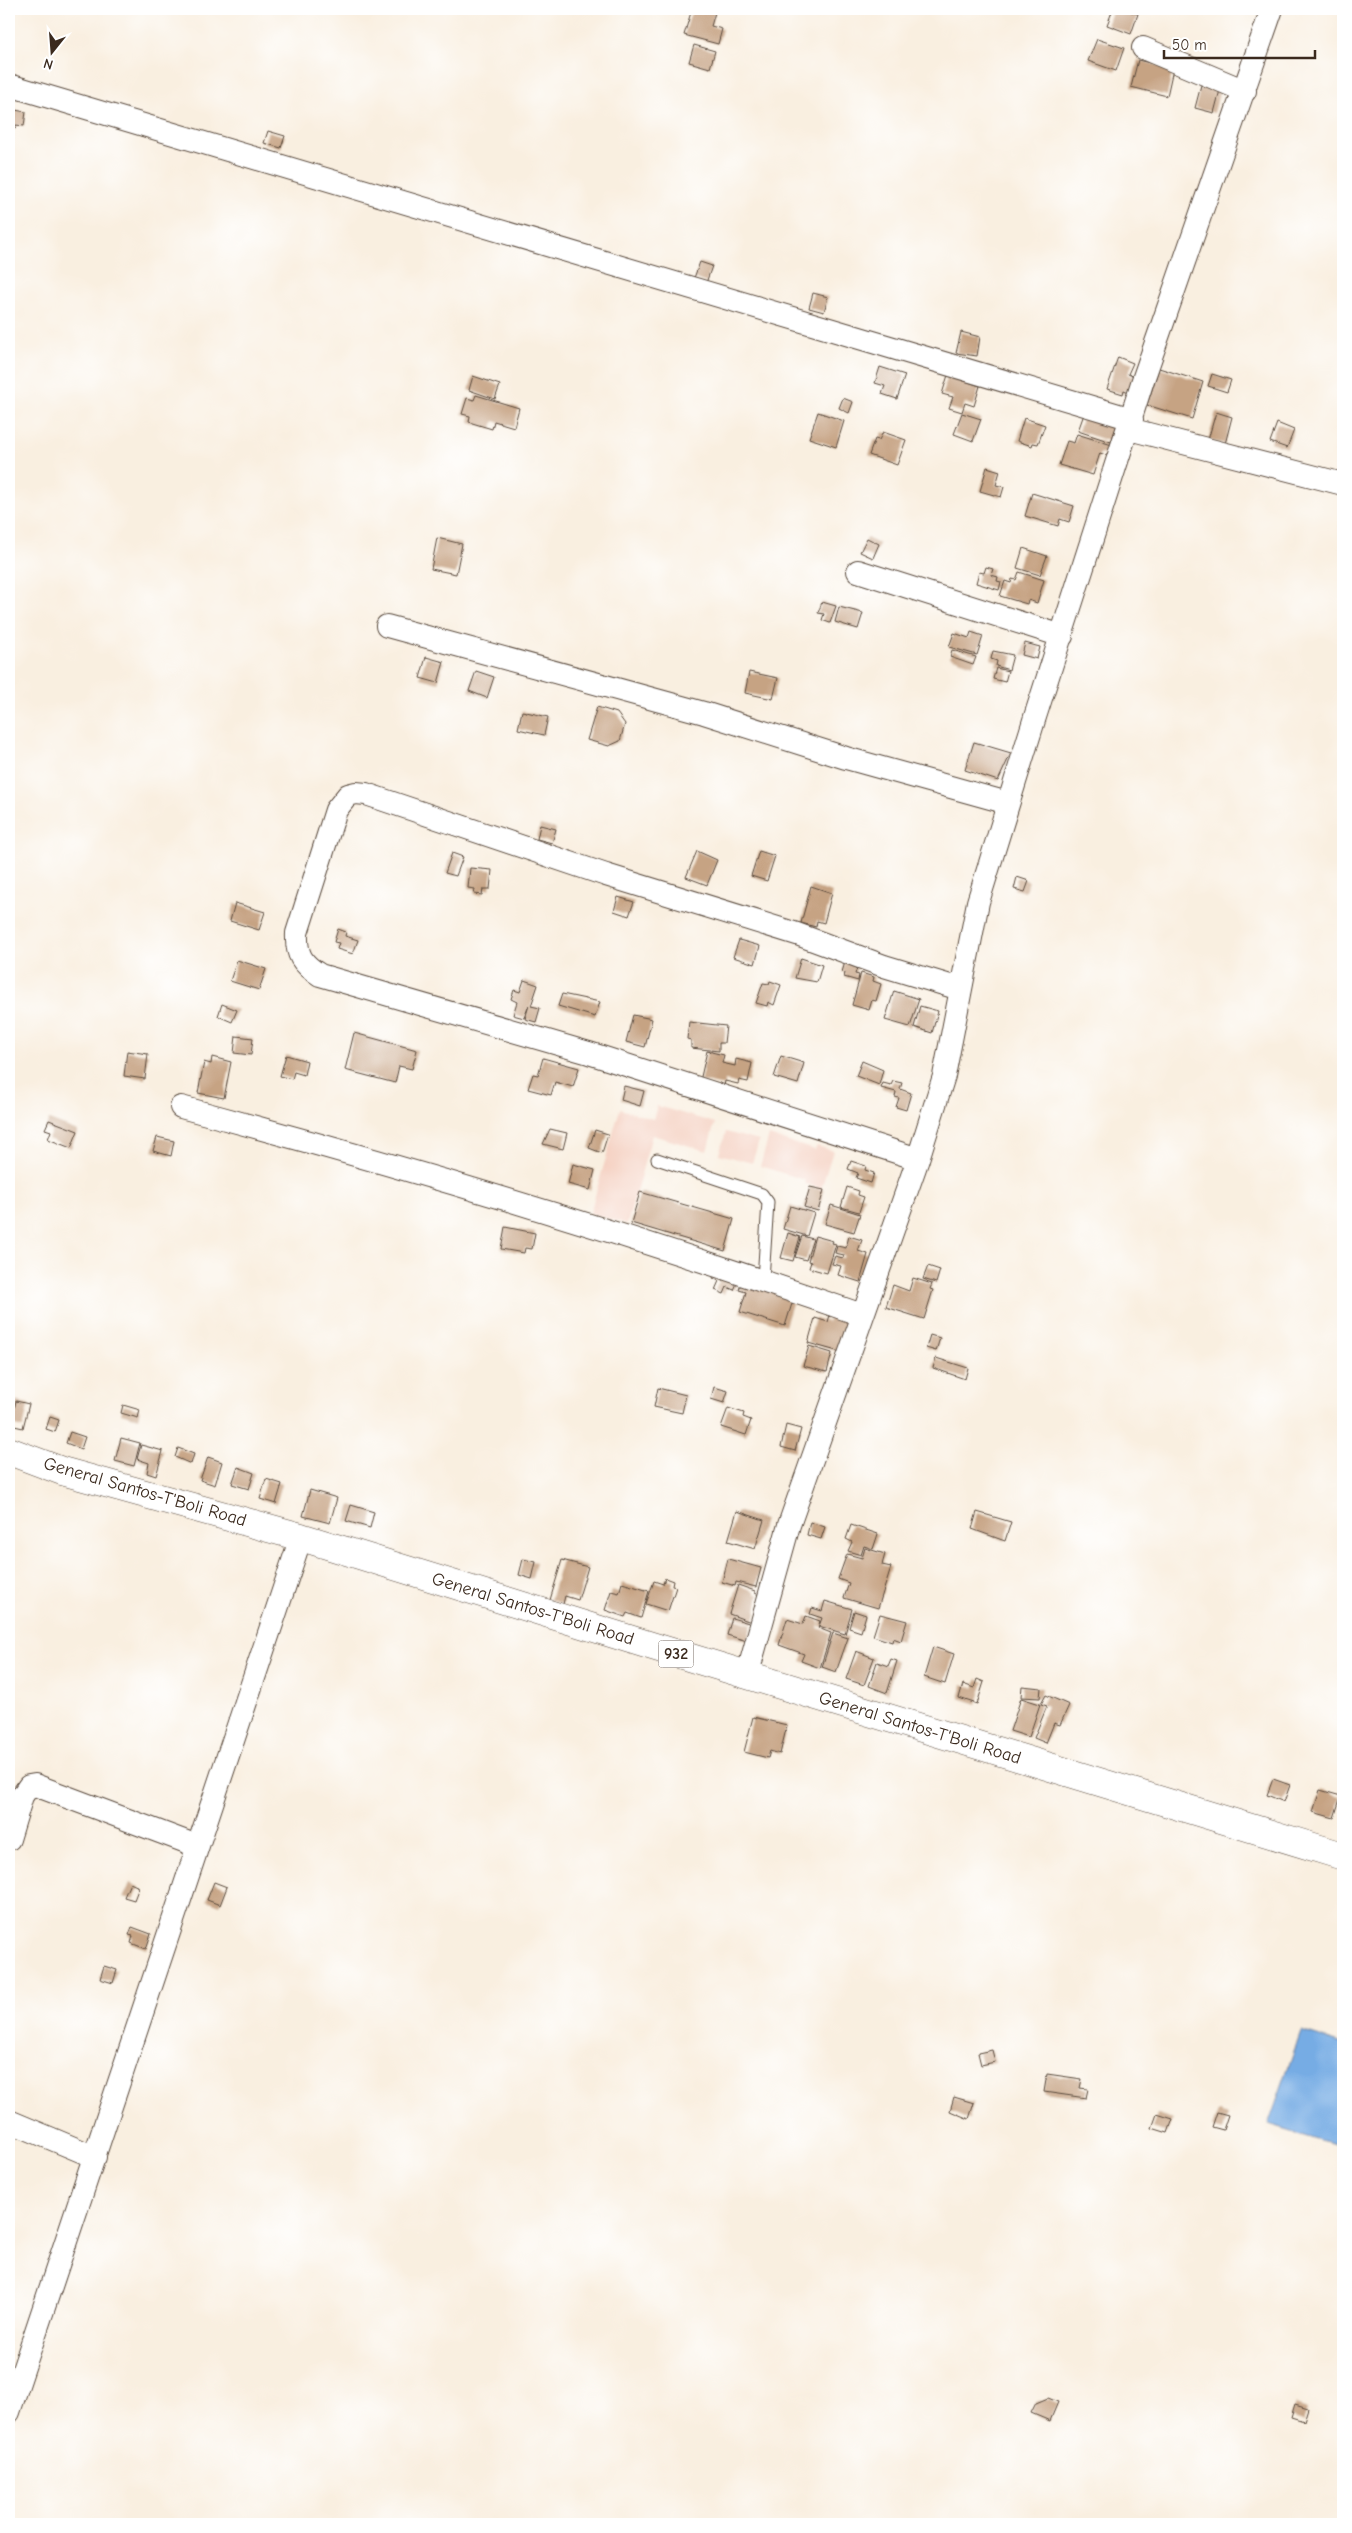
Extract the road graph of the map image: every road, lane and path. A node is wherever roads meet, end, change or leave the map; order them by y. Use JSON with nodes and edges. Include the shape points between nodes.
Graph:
{"nodes":[{"id":1,"x":1272,"y":9,"type":"edge"},
{"id":2,"x":1142,"y":48,"type":"dead end"},
{"id":3,"x":9,"y":85,"type":"edge"},
{"id":4,"x":1245,"y":91,"type":"junction"},
{"id":5,"x":1130,"y":424,"type":"junction"},
{"id":6,"x":1343,"y":484,"type":"edge"},
{"id":7,"x":858,"y":571,"type":"dead end"},
{"id":8,"x":387,"y":626,"type":"dead end"},
{"id":9,"x":1062,"y":636,"type":"junction"},
{"id":10,"x":1008,"y":803,"type":"junction"},
{"id":11,"x":960,"y":989,"type":"junction"},
{"id":12,"x":181,"y":1107,"type":"dead end"},
{"id":13,"x":657,"y":1159,"type":"dead end"},
{"id":14,"x":918,"y":1159,"type":"junction"},
{"id":15,"x":763,"y":1280,"type":"junction"},
{"id":16,"x":862,"y":1315,"type":"junction"},
{"id":17,"x":9,"y":1451,"type":"edge"},
{"id":18,"x":301,"y":1537,"type":"junction"},
{"id":19,"x":747,"y":1676,"type":"junction"},
{"id":20,"x":9,"y":1839,"type":"edge"},
{"id":21,"x":197,"y":1846,"type":"junction"},
{"id":22,"x":1343,"y":1856,"type":"edge"},
{"id":23,"x":9,"y":2121,"type":"edge"},
{"id":24,"x":95,"y":2157,"type":"junction"},
{"id":25,"x":9,"y":2412,"type":"edge"}],
"edges":[{"from":1,"to":4,"type":"street"},
{"from":2,"to":4,"type":"street"},
{"from":3,"to":5,"type":"street"},
{"from":4,"to":5,"type":"street"},
{"from":5,"to":6,"type":"street"},
{"from":5,"to":9,"type":"street"},
{"from":7,"to":9,"type":"street"},
{"from":8,"to":10,"type":"street","via":[[704,713],[846,758]]},
{"from":9,"to":10,"type":"street"},
{"from":10,"to":11,"type":"street","via":[[978,902]]},
{"from":11,"to":14,"type":"street","via":[[956,1026],[944,1076]]},
{"from":11,"to":14,"type":"street","via":[[884,966],[775,926],[606,875],[356,792],[348,795],[336,810],[297,934],[296,948],[300,960],[320,975],[598,1056]]},
{"from":12,"to":15,"type":"street","via":[[344,1151]]},
{"from":13,"to":15,"type":"lane","via":[[762,1194],[768,1202]]},
{"from":14,"to":16,"type":"street"},
{"from":15,"to":16,"type":"street"},
{"from":16,"to":19,"type":"street","via":[[789,1525]]},
{"from":17,"to":18,"type":"main road","name":"General Santos-T'Boli Road","number":"932","via":[[62,1471]]},
{"from":18,"to":19,"type":"main road","name":"General Santos-T'Boli Road","number":"932"},
{"from":18,"to":21,"type":"street"},
{"from":19,"to":22,"type":"main road","name":"General Santos-T'Boli Road","number":"932"},
{"from":20,"to":21,"type":"street","via":[[22,1796],[29,1786],[35,1785]]},
{"from":21,"to":24,"type":"street"},
{"from":23,"to":24,"type":"street"},
{"from":24,"to":25,"type":"street"}]}
